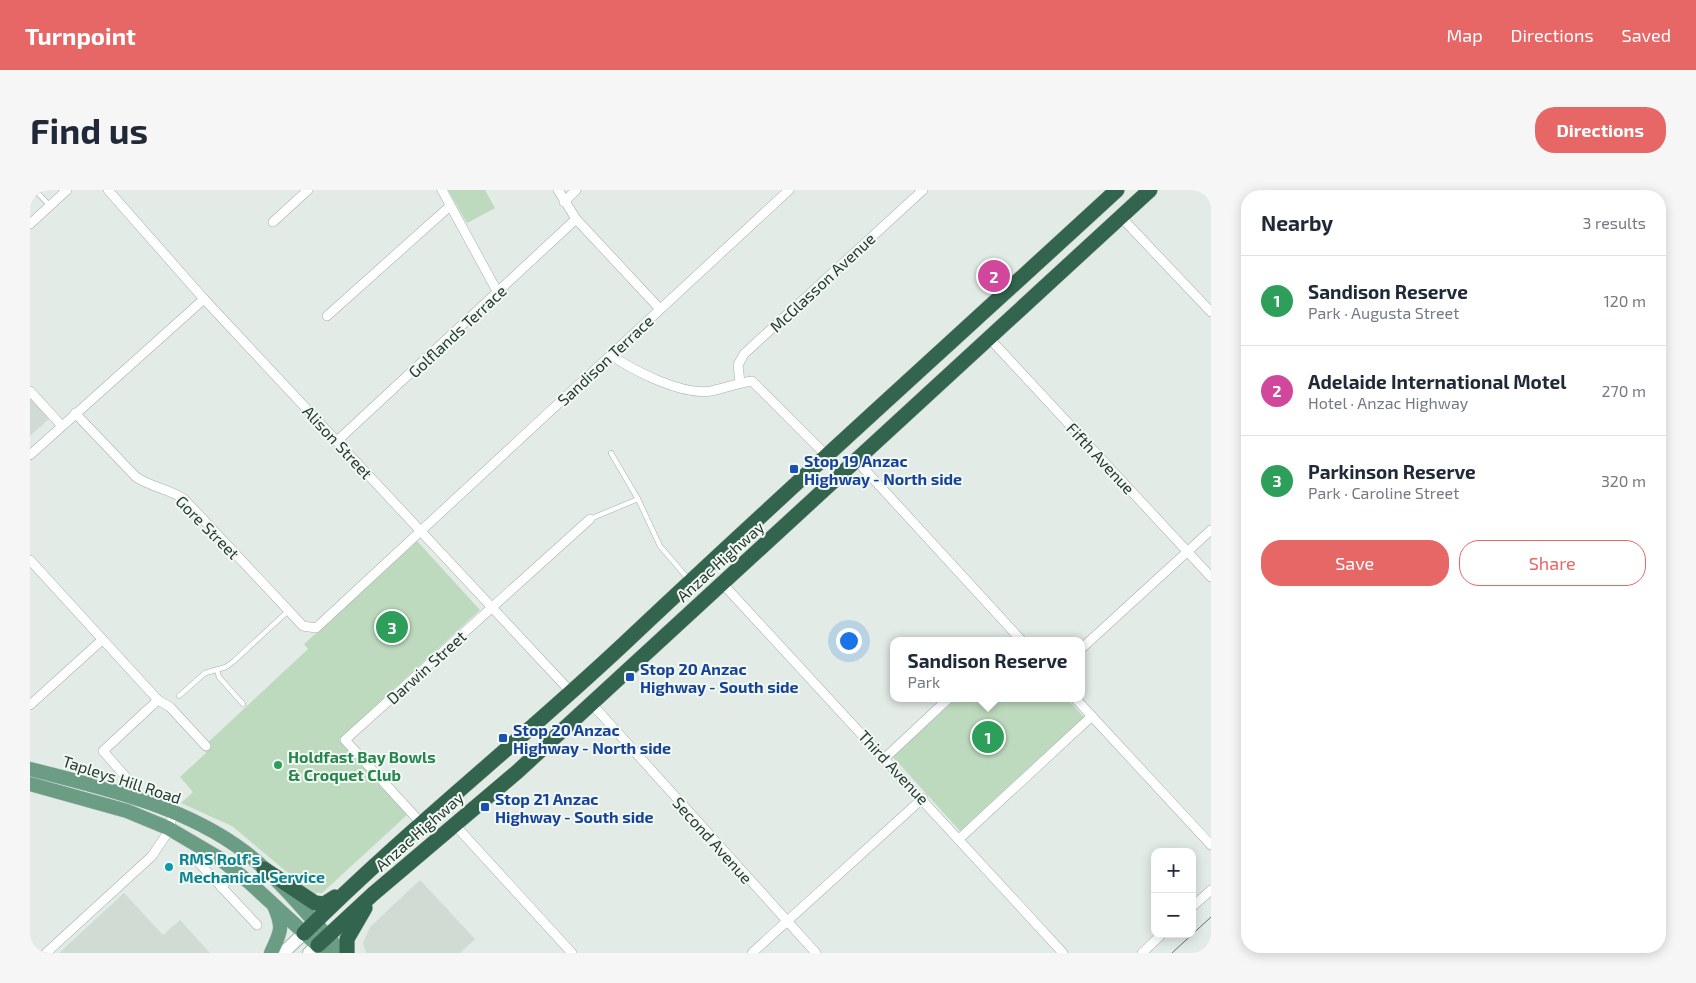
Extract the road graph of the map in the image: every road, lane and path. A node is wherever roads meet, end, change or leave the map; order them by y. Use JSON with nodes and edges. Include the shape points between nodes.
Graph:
{"nodes":[{"id":1,"x":35,"y":190,"type":"edge"},
{"id":2,"x":67,"y":190,"type":"edge"},
{"id":3,"x":108,"y":190,"type":"edge"},
{"id":4,"x":308,"y":190,"type":"edge"},
{"id":5,"x":442,"y":190,"type":"edge"},
{"id":6,"x":558,"y":190,"type":"edge"},
{"id":7,"x":576,"y":190,"type":"edge"},
{"id":8,"x":790,"y":190,"type":"edge"},
{"id":9,"x":923,"y":190,"type":"edge"},
{"id":10,"x":1117,"y":190,"type":"edge"},
{"id":11,"x":1150,"y":190,"type":"edge"},
{"id":12,"x":564,"y":202,"type":"junction"},
{"id":13,"x":50,"y":206,"type":"junction"},
{"id":14,"x":450,"y":206,"type":"junction"},
{"id":15,"x":1121,"y":217,"type":"junction"},
{"id":16,"x":576,"y":219,"type":"junction"},
{"id":17,"x":273,"y":222,"type":"dead end"},
{"id":18,"x":30,"y":224,"type":"edge"},
{"id":19,"x":498,"y":293,"type":"junction"},
{"id":20,"x":204,"y":299,"type":"junction"},
{"id":21,"x":660,"y":309,"type":"junction"},
{"id":22,"x":1211,"y":312,"type":"edge"},
{"id":23,"x":327,"y":316,"type":"dead end"},
{"id":24,"x":990,"y":339,"type":"junction"},
{"id":25,"x":611,"y":355,"type":"junction"},
{"id":26,"x":910,"y":379,"type":"junction"},
{"id":27,"x":740,"y":382,"type":"junction"},
{"id":28,"x":30,"y":391,"type":"edge"},
{"id":29,"x":928,"y":396,"type":"junction"},
{"id":30,"x":888,"y":401,"type":"junction"},
{"id":31,"x":914,"y":408,"type":"junction"},
{"id":32,"x":75,"y":413,"type":"junction"},
{"id":33,"x":62,"y":426,"type":"junction"},
{"id":34,"x":337,"y":441,"type":"junction"},
{"id":35,"x":611,"y":453,"type":"dead end"},
{"id":36,"x":30,"y":455,"type":"edge"},
{"id":37,"x":827,"y":456,"type":"junction"},
{"id":38,"x":856,"y":460,"type":"junction"},
{"id":39,"x":638,"y":499,"type":"junction"},
{"id":40,"x":590,"y":519,"type":"joint"},
{"id":41,"x":420,"y":530,"type":"junction"},
{"id":42,"x":1211,"y":530,"type":"edge"},
{"id":43,"x":1188,"y":551,"type":"junction"},
{"id":44,"x":30,"y":560,"type":"edge"},
{"id":45,"x":1211,"y":577,"type":"edge"},
{"id":46,"x":690,"y":582,"type":"junction"},
{"id":47,"x":722,"y":583,"type":"junction"},
{"id":48,"x":492,"y":608,"type":"junction"},
{"id":49,"x":288,"y":611,"type":"junction"},
{"id":50,"x":648,"y":620,"type":"junction"},
{"id":51,"x":312,"y":629,"type":"joint"},
{"id":52,"x":665,"y":635,"type":"junction"},
{"id":53,"x":1015,"y":637,"type":"edge"},
{"id":54,"x":102,"y":640,"type":"junction"},
{"id":55,"x":628,"y":640,"type":"junction"},
{"id":56,"x":1085,"y":645,"type":"edge"},
{"id":57,"x":650,"y":648,"type":"junction"},
{"id":58,"x":217,"y":670,"type":"junction"},
{"id":59,"x":570,"y":691,"type":"junction"},
{"id":60,"x":179,"y":696,"type":"dead end"},
{"id":61,"x":158,"y":700,"type":"junction"},
{"id":62,"x":946,"y":702,"type":"edge"},
{"id":63,"x":1079,"y":702,"type":"edge"},
{"id":64,"x":243,"y":704,"type":"dead end"},
{"id":65,"x":591,"y":704,"type":"junction"},
{"id":66,"x":30,"y":705,"type":"edge"},
{"id":67,"x":1092,"y":716,"type":"junction"},
{"id":68,"x":513,"y":743,"type":"junction"},
{"id":69,"x":206,"y":746,"type":"dead end"},
{"id":70,"x":532,"y":757,"type":"junction"},
{"id":71,"x":885,"y":758,"type":"junction"},
{"id":72,"x":489,"y":765,"type":"junction"},
{"id":73,"x":30,"y":769,"type":"edge"},
{"id":74,"x":516,"y":772,"type":"junction"},
{"id":75,"x":132,"y":783,"type":"dead end"},
{"id":76,"x":30,"y":784,"type":"edge"},
{"id":77,"x":922,"y":798,"type":"junction"},
{"id":78,"x":174,"y":813,"type":"junction"},
{"id":79,"x":421,"y":822,"type":"junction"},
{"id":80,"x":454,"y":824,"type":"junction"},
{"id":81,"x":168,"y":828,"type":"junction"},
{"id":82,"x":959,"y":839,"type":"junction"},
{"id":83,"x":1211,"y":845,"type":"edge"},
{"id":84,"x":200,"y":864,"type":"dead end"},
{"id":85,"x":264,"y":869,"type":"junction"},
{"id":86,"x":236,"y":872,"type":"junction"},
{"id":87,"x":221,"y":886,"type":"junction"},
{"id":88,"x":350,"y":887,"type":"junction"},
{"id":89,"x":1211,"y":890,"type":"edge"},
{"id":90,"x":373,"y":894,"type":"junction"},
{"id":91,"x":1196,"y":903,"type":"edge"},
{"id":92,"x":274,"y":907,"type":"junction"},
{"id":93,"x":787,"y":921,"type":"junction"},
{"id":94,"x":257,"y":924,"type":"dead end"},
{"id":95,"x":309,"y":928,"type":"junction"},
{"id":96,"x":1158,"y":938,"type":"edge"},
{"id":97,"x":320,"y":947,"type":"edge"},
{"id":98,"x":46,"y":953,"type":"edge"},
{"id":99,"x":271,"y":953,"type":"edge"},
{"id":100,"x":283,"y":953,"type":"edge"},
{"id":101,"x":342,"y":953,"type":"edge"},
{"id":102,"x":347,"y":953,"type":"edge"},
{"id":103,"x":572,"y":953,"type":"edge"},
{"id":104,"x":752,"y":953,"type":"edge"},
{"id":105,"x":816,"y":953,"type":"edge"},
{"id":106,"x":1063,"y":953,"type":"edge"},
{"id":107,"x":1142,"y":953,"type":"edge"}],
"edges":[{"from":1,"to":13,"type":"lane"},
{"from":2,"to":13,"type":"street"},
{"from":3,"to":20,"type":"street","name":"Alison Street"},
{"from":4,"to":17,"type":"street"},
{"from":5,"to":14,"type":"street"},
{"from":6,"to":12,"type":"street"},
{"from":7,"to":12,"type":"street"},
{"from":8,"to":21,"type":"street","name":"Sandison Terrace"},
{"from":9,"to":27,"type":"street","name":"McGlasson Avenue","via":[[744,354],[738,366]]},
{"from":10,"to":26,"type":"highway","name":"Anzac Highway"},
{"from":11,"to":15,"type":"highway","name":"Anzac Highway"},
{"from":12,"to":16,"type":"street"},
{"from":13,"to":18,"type":"street"},
{"from":14,"to":19,"type":"street"},
{"from":14,"to":23,"type":"street"},
{"from":15,"to":22,"type":"street"},
{"from":15,"to":24,"type":"highway","name":"Anzac Highway"},
{"from":16,"to":19,"type":"street","name":"Golflands Terrace"},
{"from":16,"to":21,"type":"street"},
{"from":19,"to":34,"type":"street","name":"Golflands Terrace"},
{"from":20,"to":32,"type":"street"},
{"from":20,"to":34,"type":"street","name":"Alison Street"},
{"from":21,"to":25,"type":"street","name":"Sandison Terrace"},
{"from":24,"to":29,"type":"highway","name":"Anzac Highway"},
{"from":24,"to":43,"type":"street","name":"Fifth Avenue"},
{"from":25,"to":27,"type":"street","via":[[632,369],[676,387],[709,392]]},
{"from":25,"to":41,"type":"street","name":"Sandison Terrace"},
{"from":26,"to":29,"type":"highway","via":[[914,389]]},
{"from":26,"to":30,"type":"highway","name":"Anzac Highway"},
{"from":27,"to":37,"type":"street","via":[[752,382],[761,388]]},
{"from":28,"to":33,"type":"street"},
{"from":29,"to":31,"type":"highway","name":"Anzac Highway"},
{"from":30,"to":31,"type":"highway","via":[[904,396],[910,398]]},
{"from":30,"to":37,"type":"highway","name":"Anzac Highway"},
{"from":31,"to":38,"type":"highway","name":"Anzac Highway"},
{"from":32,"to":33,"type":"street"},
{"from":32,"to":49,"type":"street","name":"Gore Street","via":[[136,477],[184,500]]},
{"from":33,"to":36,"type":"street"},
{"from":34,"to":41,"type":"street","name":"Alison Street"},
{"from":35,"to":39,"type":"lane"},
{"from":37,"to":46,"type":"highway","name":"Anzac Highway"},
{"from":38,"to":47,"type":"highway","name":"Anzac Highway"},
{"from":38,"to":53,"type":"street"},
{"from":39,"to":40,"type":"lane"},
{"from":39,"to":46,"type":"lane","via":[[660,546]]},
{"from":40,"to":48,"type":"street","name":"Darwin Street"},
{"from":41,"to":48,"type":"street","name":"Alison Street"},
{"from":41,"to":51,"type":"street","name":"Sandison Terrace"},
{"from":42,"to":43,"type":"street"},
{"from":43,"to":45,"type":"street","name":"Fifth Avenue"},
{"from":43,"to":56,"type":"street"},
{"from":44,"to":54,"type":"street"},
{"from":46,"to":50,"type":"highway","name":"Anzac Highway"},
{"from":47,"to":52,"type":"highway","name":"Anzac Highway"},
{"from":47,"to":71,"type":"street","name":"Third Avenue"},
{"from":48,"to":59,"type":"street","name":"Alison Street"},
{"from":48,"to":79,"type":"street","name":"Darwin Street","via":[[345,740]]},
{"from":49,"to":51,"type":"street","name":"Gore Street","via":[[303,626]]},
{"from":49,"to":58,"type":"lane","via":[[234,661]]},
{"from":50,"to":52,"type":"highway","via":[[652,629],[659,635]]},
{"from":50,"to":55,"type":"highway","name":"Anzac Highway"},
{"from":52,"to":57,"type":"highway","name":"Anzac Highway"},
{"from":54,"to":61,"type":"street"},
{"from":54,"to":66,"type":"street"},
{"from":55,"to":57,"type":"highway","via":[[641,637]]},
{"from":55,"to":59,"type":"highway","name":"Anzac Highway"},
{"from":57,"to":65,"type":"highway","name":"Anzac Highway"},
{"from":58,"to":60,"type":"lane","via":[[205,672]]},
{"from":58,"to":64,"type":"lane","via":[[219,677]]},
{"from":59,"to":68,"type":"highway","name":"Anzac Highway"},
{"from":61,"to":69,"type":"street","via":[[170,707]]},
{"from":61,"to":75,"type":"street","via":[[103,751]]},
{"from":62,"to":71,"type":"street"},
{"from":63,"to":67,"type":"street"},
{"from":65,"to":70,"type":"highway","name":"Anzac Highway"},
{"from":65,"to":93,"type":"street","name":"Second Avenue"},
{"from":67,"to":82,"type":"street"},
{"from":67,"to":83,"type":"street"},
{"from":68,"to":70,"type":"highway","via":[[518,753]]},
{"from":68,"to":72,"type":"highway","name":"Anzac Highway"},
{"from":70,"to":74,"type":"highway","name":"Anzac Highway"},
{"from":71,"to":77,"type":"street","name":"Third Avenue"},
{"from":72,"to":74,"type":"highway","via":[[505,761],[514,766]]},
{"from":72,"to":79,"type":"highway","name":"Anzac Highway"},
{"from":73,"to":78,"type":"main road","name":"Tapleys Hill Road"},
{"from":74,"to":80,"type":"highway","name":"Anzac Highway"},
{"from":76,"to":81,"type":"main road","name":"Tapleys Hill Road","via":[[127,811]]},
{"from":77,"to":82,"type":"street","name":"Third Avenue"},
{"from":77,"to":93,"type":"street"},
{"from":78,"to":81,"type":"street"},
{"from":78,"to":85,"type":"main road","name":"Tapleys Hill Road","via":[[216,832]]},
{"from":79,"to":88,"type":"highway","name":"Anzac Highway"},
{"from":80,"to":90,"type":"highway","name":"Anzac Highway"},
{"from":80,"to":103,"type":"street"},
{"from":81,"to":86,"type":"main road","name":"Tapleys Hill Road","via":[[219,858]]},
{"from":81,"to":98,"type":"street","via":[[152,856]]},
{"from":82,"to":106,"type":"street","name":"Third Avenue"},
{"from":84,"to":87,"type":"street"},
{"from":85,"to":88,"type":"highway","via":[[315,903],[324,904]]},
{"from":85,"to":95,"type":"main road","name":"Tapleys Hill Road"},
{"from":86,"to":87,"type":"street"},
{"from":86,"to":92,"type":"main road","name":"Tapleys Hill Road"},
{"from":87,"to":94,"type":"street"},
{"from":88,"to":95,"type":"highway","name":"Anzac Highway"},
{"from":89,"to":91,"type":"street"},
{"from":90,"to":97,"type":"highway","name":"Anzac Highway"},
{"from":90,"to":102,"type":"highway","via":[[347,938]]},
{"from":92,"to":95,"type":"main road","name":"Tapleys Hill Road"},
{"from":92,"to":99,"type":"main road","via":[[281,932]]},
{"from":93,"to":104,"type":"street"},
{"from":93,"to":105,"type":"street","name":"Second Avenue"},
{"from":95,"to":97,"type":"main road"},
{"from":95,"to":100,"type":"street","name":"Anzac Highway"},
{"from":96,"to":107,"type":"street"},
{"from":97,"to":101,"type":"main road"}]}
